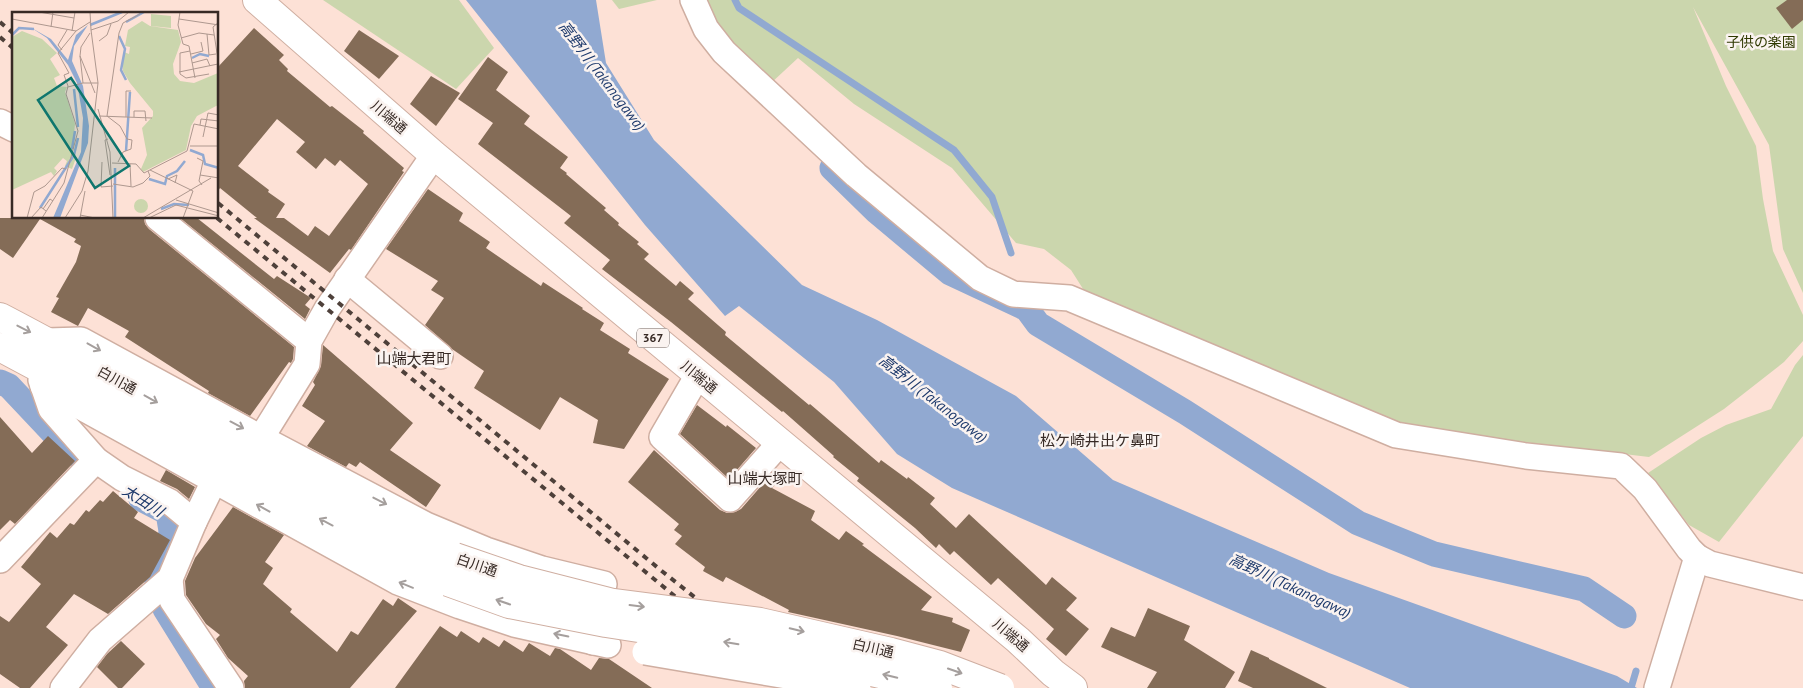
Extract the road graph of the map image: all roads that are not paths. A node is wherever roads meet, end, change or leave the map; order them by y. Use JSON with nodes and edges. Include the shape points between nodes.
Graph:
{"nodes":[{"id":1,"x":257,"y":0,"type":"edge"},
{"id":2,"x":693,"y":0,"type":"edge"},
{"id":3,"x":0,"y":122,"type":"edge"},
{"id":4,"x":12,"y":128,"type":"edge"},
{"id":5,"x":434,"y":155,"type":"junction"},
{"id":6,"x":159,"y":219,"type":"edge"},
{"id":7,"x":347,"y":280,"type":"junction"},
{"id":8,"x":0,"y":316,"type":"edge"},
{"id":9,"x":47,"y":341,"type":"junction"},
{"id":10,"x":309,"y":341,"type":"junction"},
{"id":11,"x":0,"y":347,"type":"edge"},
{"id":12,"x":440,"y":356,"type":"dead end"},
{"id":13,"x":698,"y":375,"type":"junction"},
{"id":14,"x":40,"y":377,"type":"junction"},
{"id":15,"x":261,"y":438,"type":"junction"},
{"id":16,"x":778,"y":442,"type":"junction"},
{"id":17,"x":96,"y":460,"type":"junction"},
{"id":18,"x":214,"y":482,"type":"junction"},
{"id":19,"x":194,"y":522,"type":"junction"},
{"id":20,"x":1697,"y":557,"type":"junction"},
{"id":21,"x":0,"y":560,"type":"edge"},
{"id":22,"x":451,"y":570,"type":"junction"},
{"id":23,"x":170,"y":579,"type":"junction"},
{"id":24,"x":1803,"y":587,"type":"edge"},
{"id":25,"x":619,"y":647,"type":"junction"},
{"id":26,"x":1660,"y":680,"type":"edge"},
{"id":27,"x":1057,"y":683,"type":"edge"},
{"id":28,"x":64,"y":688,"type":"edge"},
{"id":29,"x":231,"y":688,"type":"edge"},
{"id":30,"x":858,"y":688,"type":"edge"},
{"id":31,"x":938,"y":688,"type":"edge"},
{"id":32,"x":1000,"y":688,"type":"edge"}],
"edges":[{"from":1,"to":5,"type":"main road","name":"川端通","number":"367"},
{"from":2,"to":20,"type":"street","via":[[706,30],[724,52],[856,175],[980,278],[1019,294],[1069,298],[1396,435],[1526,456],[1621,466],[1645,489]]},
{"from":3,"to":4,"type":"street"},
{"from":5,"to":7,"type":"street"},
{"from":5,"to":13,"type":"main road","name":"川端通","number":"367"},
{"from":6,"to":10,"type":"street"},
{"from":7,"to":10,"type":"street"},
{"from":7,"to":12,"type":"street"},
{"from":8,"to":9,"type":"main road","name":"白川通","one_way":true},
{"from":9,"to":15,"type":"street","one_way":true,"via":[[81,340]]},
{"from":9,"to":22,"type":"main road","name":"白川通","one_way":true,"via":[[393,530]]},
{"from":10,"to":15,"type":"street","via":[[307,364]]},
{"from":11,"to":14,"type":"main road","name":"白川通"},
{"from":13,"to":16,"type":"main road","name":"川端通","number":"367"},
{"from":13,"to":16,"type":"street","via":[[662,438],[730,499]]},
{"from":14,"to":17,"type":"street","via":[[50,409]]},
{"from":14,"to":18,"type":"street"},
{"from":22,"to":14,"type":"main road","name":"白川通","one_way":true,"via":[[387,554]]},
{"from":15,"to":25,"type":"street","one_way":true,"via":[[426,525],[542,569],[604,584]]},
{"from":16,"to":27,"type":"main road","name":"川端通","number":"367","via":[[1018,640]]},
{"from":17,"to":19,"type":"street","via":[[122,478],[170,502]]},
{"from":17,"to":21,"type":"street"},
{"from":18,"to":19,"type":"street"},
{"from":25,"to":18,"type":"street","one_way":true,"via":[[514,624],[398,582]]},
{"from":19,"to":23,"type":"street"},
{"from":20,"to":24,"type":"street","via":[[1710,564]]},
{"from":20,"to":26,"type":"street"},
{"from":31,"to":22,"type":"main road","name":"白川通","one_way":true,"bridge":true,"via":[[781,650],[606,624],[509,604]]},
{"from":22,"to":32,"type":"main road","name":"白川通","one_way":true,"bridge":true,"via":[[519,579],[613,603],[760,622],[940,665]]},
{"from":23,"to":28,"type":"street","via":[[100,640]]},
{"from":23,"to":29,"type":"street","via":[[172,600]]},
{"from":25,"to":30,"type":"street","bridge":true}]}
